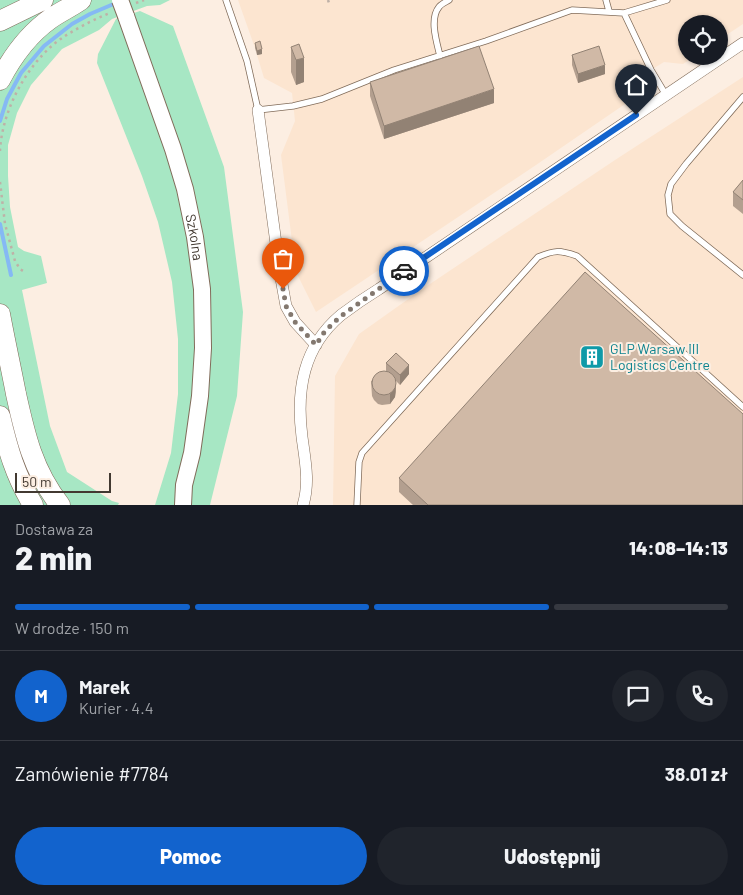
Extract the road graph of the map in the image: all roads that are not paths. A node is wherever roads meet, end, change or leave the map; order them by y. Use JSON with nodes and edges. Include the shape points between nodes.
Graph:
{"nodes":[{"id":1,"x":43,"y":0,"type":"edge"},
{"id":2,"x":81,"y":0,"type":"edge"},
{"id":3,"x":226,"y":0,"type":"edge"},
{"id":4,"x":449,"y":0,"type":"edge"},
{"id":5,"x":606,"y":0,"type":"edge"},
{"id":6,"x":667,"y":0,"type":"edge"},
{"id":7,"x":122,"y":8,"type":"edge"},
{"id":8,"x":610,"y":12,"type":"junction"},
{"id":9,"x":624,"y":13,"type":"junction"},
{"id":10,"x":0,"y":21,"type":"edge"},
{"id":11,"x":743,"y":43,"type":"edge"},
{"id":12,"x":440,"y":56,"type":"junction"},
{"id":13,"x":0,"y":80,"type":"edge"},
{"id":14,"x":666,"y":95,"type":"junction"},
{"id":15,"x":743,"y":97,"type":"edge"},
{"id":16,"x":258,"y":110,"type":"junction"},
{"id":17,"x":743,"y":275,"type":"edge"},
{"id":18,"x":0,"y":314,"type":"edge"},
{"id":19,"x":316,"y":345,"type":"junction"},
{"id":20,"x":743,"y":407,"type":"edge"},
{"id":21,"x":0,"y":416,"type":"edge"},
{"id":22,"x":184,"y":485,"type":"junction"},
{"id":23,"x":33,"y":505,"type":"edge"},
{"id":24,"x":60,"y":505,"type":"edge"},
{"id":25,"x":175,"y":505,"type":"edge"},
{"id":26,"x":184,"y":505,"type":"edge"},
{"id":27,"x":303,"y":505,"type":"edge"},
{"id":28,"x":357,"y":505,"type":"edge"}],
"edges":[{"from":1,"to":10,"type":"highway"},
{"from":2,"to":13,"type":"highway","via":[[49,20],[25,43]]},
{"from":3,"to":16,"type":"lane","via":[[247,61]]},
{"from":4,"to":12,"type":"lane","via":[[439,6],[435,15],[434,33]]},
{"from":5,"to":8,"type":"lane"},
{"from":6,"to":9,"type":"lane"},
{"from":7,"to":22,"type":"street","name":"Szkolna","via":[[173,150],[195,237],[202,289],[204,348],[200,396]]},
{"from":8,"to":9,"type":"lane"},
{"from":8,"to":12,"type":"lane","via":[[572,10]]},
{"from":9,"to":14,"type":"lane"},
{"from":11,"to":14,"type":"street"},
{"from":12,"to":16,"type":"lane","via":[[394,70],[322,99]]},
{"from":14,"to":19,"type":"street","via":[[374,292],[341,316]]},
{"from":15,"to":17,"type":"lane","via":[[686,164],[671,184],[668,195],[670,214]]},
{"from":16,"to":19,"type":"street","via":[[286,306],[295,322]]},
{"from":18,"to":24,"type":"highway","via":[[28,445],[37,470]]},
{"from":19,"to":27,"type":"street","via":[[302,379],[300,402],[307,476]]},
{"from":20,"to":28,"type":"lane","via":[[577,256],[563,251],[551,252],[538,257],[362,453]]},
{"from":21,"to":23,"type":"highway","via":[[14,468]]},
{"from":22,"to":25,"type":"street","name":"Szkolna"},
{"from":22,"to":26,"type":"street","name":"Szkolna"}]}
